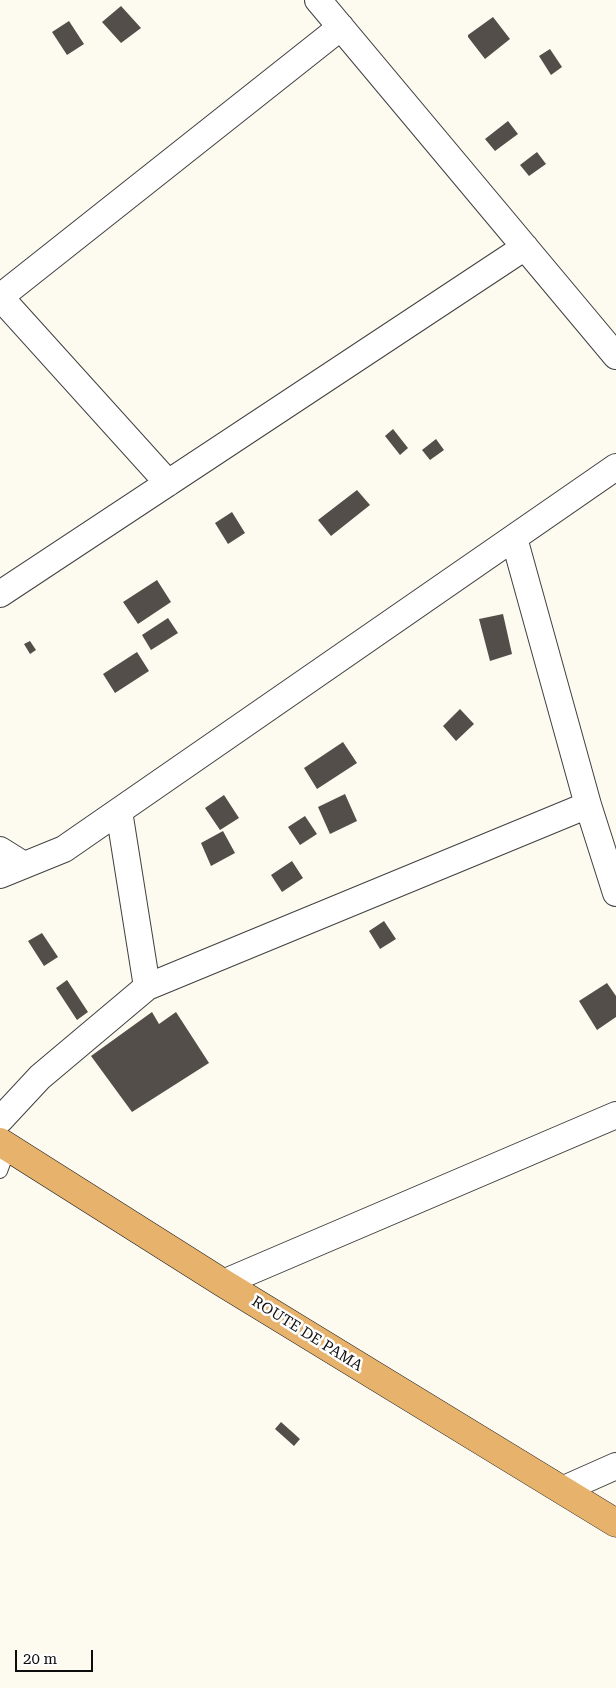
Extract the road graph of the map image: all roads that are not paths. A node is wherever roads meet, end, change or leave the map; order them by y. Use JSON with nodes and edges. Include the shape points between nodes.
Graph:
{"nodes":[{"id":1,"x":318,"y":0,"type":"edge"},
{"id":2,"x":341,"y":27,"type":"junction"},
{"id":3,"x":525,"y":247,"type":"junction"},
{"id":4,"x":0,"y":297,"type":"edge"},
{"id":5,"x":616,"y":356,"type":"edge"},
{"id":6,"x":616,"y":467,"type":"edge"},
{"id":7,"x":168,"y":483,"type":"junction"},
{"id":8,"x":514,"y":538,"type":"junction"},
{"id":9,"x":0,"y":594,"type":"edge"},
{"id":10,"x":588,"y":805,"type":"junction"},
{"id":11,"x":119,"y":811,"type":"junction"},
{"id":12,"x":0,"y":850,"type":"edge"},
{"id":13,"x":24,"y":865,"type":"junction"},
{"id":14,"x":0,"y":875,"type":"edge"},
{"id":15,"x":616,"y":893,"type":"edge"},
{"id":16,"x":148,"y":986,"type":"junction"},
{"id":17,"x":616,"y":1115,"type":"edge"},
{"id":18,"x":0,"y":1120,"type":"edge"},
{"id":19,"x":3,"y":1153,"type":"edge"},
{"id":20,"x":223,"y":1283,"type":"junction"},
{"id":21,"x":616,"y":1466,"type":"edge"},
{"id":22,"x":562,"y":1490,"type":"junction"},
{"id":23,"x":616,"y":1523,"type":"edge"}],
"edges":[{"from":1,"to":2,"type":"street"},
{"from":2,"to":3,"type":"street"},
{"from":2,"to":4,"type":"street"},
{"from":3,"to":5,"type":"street"},
{"from":3,"to":7,"type":"street"},
{"from":4,"to":7,"type":"street"},
{"from":6,"to":8,"type":"street"},
{"from":7,"to":9,"type":"street"},
{"from":8,"to":10,"type":"street"},
{"from":8,"to":11,"type":"street"},
{"from":10,"to":15,"type":"street"},
{"from":10,"to":16,"type":"street"},
{"from":11,"to":13,"type":"street","via":[[64,849]]},
{"from":11,"to":16,"type":"street"},
{"from":12,"to":13,"type":"street"},
{"from":13,"to":14,"type":"street"},
{"from":16,"to":18,"type":"street","via":[[40,1077]]},
{"from":17,"to":20,"type":"street"},
{"from":19,"to":20,"type":"highway","name":"ROUTE DE PAMA"},
{"from":20,"to":22,"type":"highway","name":"ROUTE DE PAMA"},
{"from":21,"to":22,"type":"street"},
{"from":22,"to":23,"type":"highway","name":"ROUTE DE PAMA"}]}
